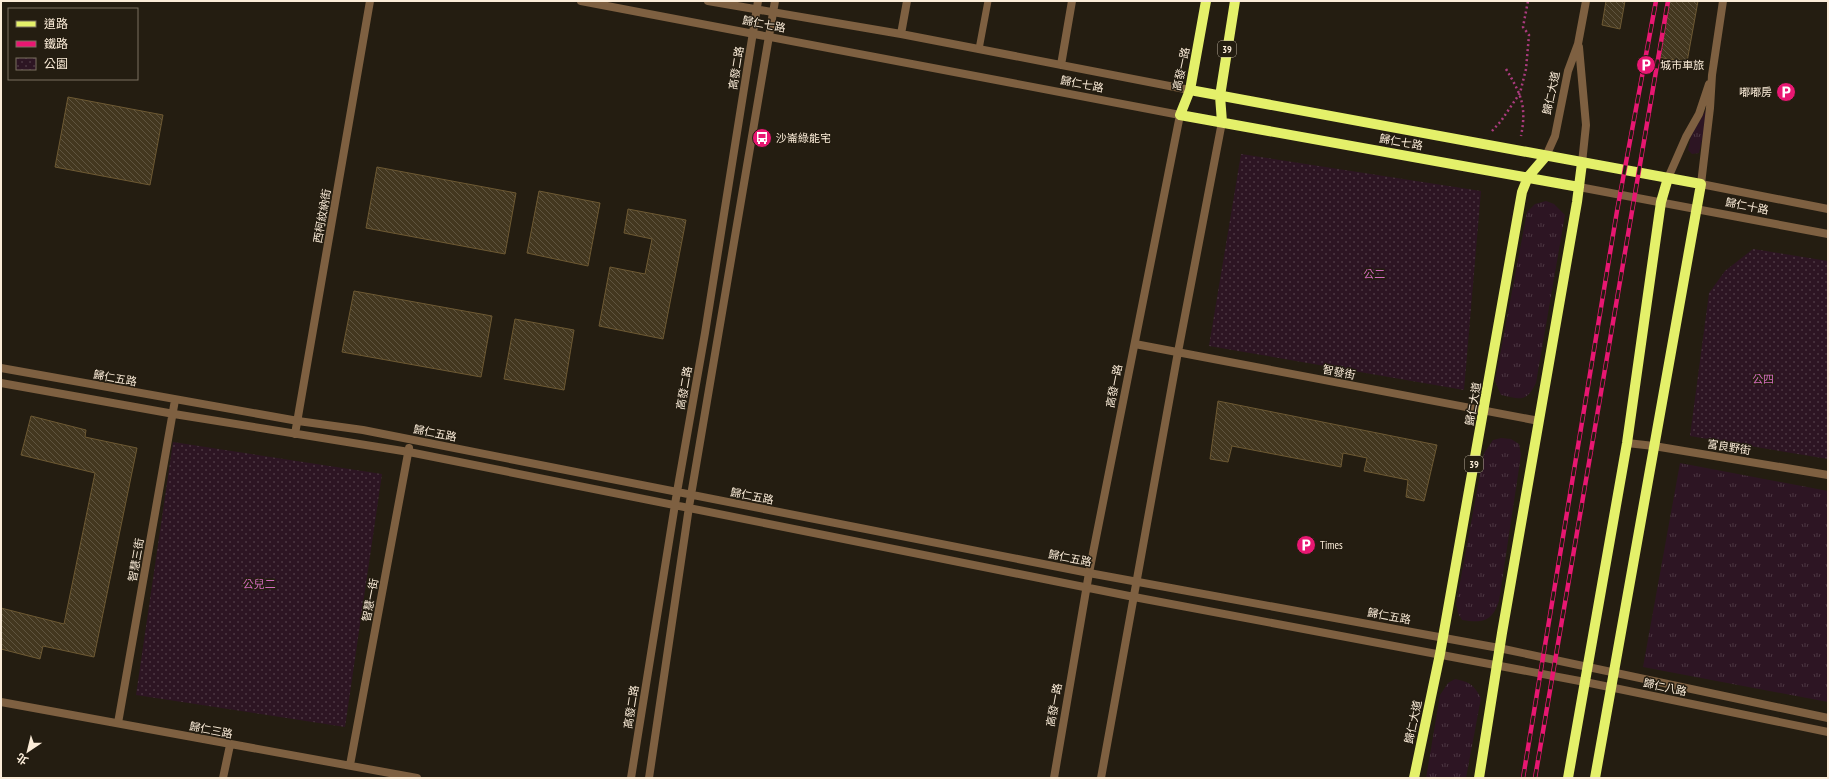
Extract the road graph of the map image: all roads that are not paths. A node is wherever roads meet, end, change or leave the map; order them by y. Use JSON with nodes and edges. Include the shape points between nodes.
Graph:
{"nodes":[{"id":1,"x":370,"y":1,"type":"edge"},
{"id":2,"x":581,"y":1,"type":"edge"},
{"id":3,"x":708,"y":1,"type":"edge"},
{"id":4,"x":758,"y":1,"type":"edge"},
{"id":5,"x":775,"y":1,"type":"edge"},
{"id":6,"x":907,"y":1,"type":"edge"},
{"id":7,"x":988,"y":1,"type":"edge"},
{"id":8,"x":1072,"y":1,"type":"edge"},
{"id":9,"x":1206,"y":1,"type":"edge"},
{"id":10,"x":1235,"y":1,"type":"edge"},
{"id":11,"x":1586,"y":1,"type":"edge"},
{"id":12,"x":1723,"y":1,"type":"edge"},
{"id":13,"x":756,"y":10,"type":"junction"},
{"id":14,"x":773,"y":13,"type":"junction"},
{"id":15,"x":753,"y":34,"type":"junction"},
{"id":16,"x":901,"y":34,"type":"junction"},
{"id":17,"x":769,"y":37,"type":"junction"},
{"id":18,"x":1578,"y":44,"type":"junction"},
{"id":19,"x":980,"y":49,"type":"junction"},
{"id":20,"x":1061,"y":65,"type":"junction"},
{"id":21,"x":1712,"y":76,"type":"junction"},
{"id":22,"x":1190,"y":90,"type":"junction"},
{"id":23,"x":1220,"y":96,"type":"junction"},
{"id":24,"x":1180,"y":115,"type":"junction"},
{"id":25,"x":1222,"y":122,"type":"junction"},
{"id":26,"x":1546,"y":156,"type":"junction"},
{"id":27,"x":1582,"y":163,"type":"junction"},
{"id":28,"x":1528,"y":177,"type":"junction"},
{"id":29,"x":1668,"y":178,"type":"junction"},
{"id":30,"x":1701,"y":184,"type":"junction"},
{"id":31,"x":1579,"y":187,"type":"junction"},
{"id":32,"x":1661,"y":202,"type":"junction"},
{"id":33,"x":1696,"y":208,"type":"junction"},
{"id":34,"x":1828,"y":209,"type":"edge"},
{"id":35,"x":1828,"y":234,"type":"edge"},
{"id":36,"x":1135,"y":344,"type":"junction"},
{"id":37,"x":1178,"y":352,"type":"junction"},
{"id":38,"x":1,"y":368,"type":"edge"},
{"id":39,"x":1,"y":383,"type":"edge"},
{"id":40,"x":175,"y":400,"type":"junction"},
{"id":41,"x":1484,"y":411,"type":"junction"},
{"id":42,"x":174,"y":414,"type":"junction"},
{"id":43,"x":298,"y":421,"type":"junction"},
{"id":44,"x":1539,"y":421,"type":"junction"},
{"id":45,"x":295,"y":434,"type":"junction"},
{"id":46,"x":411,"y":440,"type":"junction"},
{"id":47,"x":1627,"y":443,"type":"junction"},
{"id":48,"x":1654,"y":446,"type":"junction"},
{"id":49,"x":409,"y":452,"type":"junction"},
{"id":50,"x":1828,"y":475,"type":"edge"},
{"id":51,"x":677,"y":492,"type":"junction"},
{"id":52,"x":691,"y":495,"type":"junction"},
{"id":53,"x":675,"y":505,"type":"junction"},
{"id":54,"x":689,"y":507,"type":"junction"},
{"id":55,"x":1089,"y":573,"type":"junction"},
{"id":56,"x":1137,"y":582,"type":"junction"},
{"id":57,"x":1086,"y":586,"type":"junction"},
{"id":58,"x":1134,"y":597,"type":"junction"},
{"id":59,"x":1443,"y":637,"type":"junction"},
{"id":60,"x":1499,"y":648,"type":"junction"},
{"id":61,"x":1440,"y":654,"type":"junction"},
{"id":62,"x":1496,"y":665,"type":"junction"},
{"id":63,"x":1587,"y":667,"type":"junction"},
{"id":64,"x":1614,"y":672,"type":"junction"},
{"id":65,"x":1585,"y":682,"type":"junction"},
{"id":66,"x":1611,"y":687,"type":"junction"},
{"id":67,"x":1,"y":702,"type":"edge"},
{"id":68,"x":1828,"y":718,"type":"edge"},
{"id":69,"x":118,"y":723,"type":"junction"},
{"id":70,"x":1828,"y":732,"type":"edge"},
{"id":71,"x":230,"y":745,"type":"junction"},
{"id":72,"x":350,"y":765,"type":"junction"},
{"id":73,"x":223,"y":778,"type":"edge"},
{"id":74,"x":417,"y":778,"type":"edge"},
{"id":75,"x":631,"y":778,"type":"edge"},
{"id":76,"x":649,"y":778,"type":"edge"},
{"id":77,"x":1054,"y":778,"type":"edge"},
{"id":78,"x":1101,"y":778,"type":"edge"},
{"id":79,"x":1414,"y":778,"type":"edge"},
{"id":80,"x":1478,"y":778,"type":"edge"},
{"id":81,"x":1568,"y":778,"type":"edge"},
{"id":82,"x":1595,"y":778,"type":"edge"}],
"edges":[{"from":1,"to":43,"type":"street","name":"西柯紋納街"},
{"from":2,"to":15,"type":"street","name":"歸仁七路"},
{"from":3,"to":13,"type":"street","name":"歸仁七路"},
{"from":4,"to":13,"type":"street","name":"高發二路"},
{"from":5,"to":14,"type":"street"},
{"from":6,"to":16,"type":"street"},
{"from":7,"to":19,"type":"lane"},
{"from":8,"to":20,"type":"street"},
{"from":9,"to":22,"type":"main road","name":"高發一路"},
{"from":10,"to":23,"type":"main road","number":"39"},
{"from":11,"to":18,"type":"street","name":"歸仁大道"},
{"from":12,"to":21,"type":"street"},
{"from":13,"to":14,"type":"street","name":"歸仁七路"},
{"from":13,"to":15,"type":"street","name":"高發二路"},
{"from":14,"to":16,"type":"street","name":"歸仁七路"},
{"from":14,"to":17,"type":"street"},
{"from":15,"to":17,"type":"street","name":"歸仁七路"},
{"from":15,"to":51,"type":"street","name":"高發二路"},
{"from":16,"to":19,"type":"street","name":"歸仁七路"},
{"from":17,"to":24,"type":"street","name":"歸仁七路"},
{"from":17,"to":52,"type":"street"},
{"from":18,"to":26,"type":"street","name":"歸仁大道","via":[[1568,71],[1555,136]]},
{"from":18,"to":27,"type":"street","name":"歸仁大道","via":[[1586,126]]},
{"from":19,"to":20,"type":"street","name":"歸仁七路"},
{"from":20,"to":22,"type":"street","name":"歸仁七路"},
{"from":21,"to":29,"type":"street","via":[[1698,114]]},
{"from":21,"to":30,"type":"street"},
{"from":22,"to":23,"type":"main road","name":"歸仁七路"},
{"from":22,"to":24,"type":"main road","name":"高發一路"},
{"from":23,"to":25,"type":"main road","number":"39"},
{"from":23,"to":26,"type":"main road","name":"歸仁七路"},
{"from":24,"to":25,"type":"main road","name":"歸仁七路"},
{"from":24,"to":36,"type":"street","name":"高發一路"},
{"from":25,"to":28,"type":"main road","name":"歸仁七路"},
{"from":25,"to":37,"type":"street"},
{"from":26,"to":27,"type":"main road","name":"歸仁七路"},
{"from":26,"to":28,"type":"main road","name":"歸仁大道","number":"39"},
{"from":27,"to":29,"type":"main road","name":"歸仁七路"},
{"from":27,"to":31,"type":"main road","name":"歸仁大道"},
{"from":28,"to":31,"type":"main road","name":"歸仁七路"},
{"from":28,"to":41,"type":"main road","name":"歸仁大道","number":"39","via":[[1522,192]]},
{"from":29,"to":30,"type":"main road","name":"歸仁十路"},
{"from":29,"to":32,"type":"main road"},
{"from":30,"to":33,"type":"main road"},
{"from":30,"to":34,"type":"street","name":"歸仁十路"},
{"from":31,"to":32,"type":"street","name":"歸仁十路"},
{"from":31,"to":44,"type":"main road","name":"歸仁大道"},
{"from":32,"to":33,"type":"street","name":"歸仁十路"},
{"from":32,"to":47,"type":"main road"},
{"from":33,"to":35,"type":"street","name":"歸仁十路"},
{"from":33,"to":48,"type":"main road"},
{"from":36,"to":37,"type":"street","name":"智發街"},
{"from":36,"to":55,"type":"street","name":"高發一路"},
{"from":37,"to":41,"type":"street","name":"智發街"},
{"from":37,"to":56,"type":"street"},
{"from":38,"to":40,"type":"street","name":"歸仁五路"},
{"from":39,"to":42,"type":"street"},
{"from":40,"to":42,"type":"street","name":"智慧三街"},
{"from":40,"to":43,"type":"street","name":"歸仁五路"},
{"from":41,"to":44,"type":"street","name":"智發街"},
{"from":41,"to":59,"type":"main road","name":"歸仁大道","number":"39"},
{"from":42,"to":45,"type":"street"},
{"from":42,"to":69,"type":"street","name":"智慧三街"},
{"from":43,"to":45,"type":"street","name":"西柯紋納街"},
{"from":43,"to":46,"type":"street","name":"歸仁五路"},
{"from":44,"to":60,"type":"main road","name":"歸仁大道"},
{"from":45,"to":49,"type":"street"},
{"from":46,"to":49,"type":"street","name":"智慧一街"},
{"from":46,"to":51,"type":"street","name":"歸仁五路"},
{"from":47,"to":48,"type":"street","name":"富良野街"},
{"from":47,"to":63,"type":"main road"},
{"from":48,"to":50,"type":"street","name":"富良野街"},
{"from":48,"to":64,"type":"main road"},
{"from":49,"to":53,"type":"street"},
{"from":49,"to":72,"type":"street","name":"智慧一街"},
{"from":51,"to":52,"type":"street","name":"歸仁五路"},
{"from":51,"to":53,"type":"street","name":"高發二路"},
{"from":52,"to":54,"type":"street"},
{"from":52,"to":55,"type":"street","name":"歸仁五路"},
{"from":53,"to":54,"type":"street"},
{"from":53,"to":75,"type":"street","name":"高發二路"},
{"from":54,"to":57,"type":"street"},
{"from":54,"to":76,"type":"street"},
{"from":55,"to":56,"type":"street","name":"歸仁五路"},
{"from":55,"to":57,"type":"street","name":"高發一路"},
{"from":56,"to":58,"type":"street"},
{"from":56,"to":59,"type":"street","name":"歸仁五路"},
{"from":57,"to":58,"type":"street"},
{"from":57,"to":77,"type":"street","name":"高發一路"},
{"from":58,"to":61,"type":"street"},
{"from":58,"to":78,"type":"street"},
{"from":59,"to":60,"type":"street","name":"歸仁五路"},
{"from":59,"to":61,"type":"main road","name":"歸仁大道","number":"39"},
{"from":60,"to":62,"type":"main road","name":"歸仁大道"},
{"from":60,"to":63,"type":"street","name":"歸仁八路"},
{"from":61,"to":62,"type":"street"},
{"from":61,"to":79,"type":"main road","name":"歸仁大道","number":"39"},
{"from":62,"to":65,"type":"street","name":"歸仁八路"},
{"from":62,"to":80,"type":"main road","name":"歸仁大道"},
{"from":63,"to":64,"type":"street","name":"歸仁八路"},
{"from":63,"to":65,"type":"main road"},
{"from":64,"to":66,"type":"main road"},
{"from":64,"to":68,"type":"street","name":"歸仁八路"},
{"from":65,"to":66,"type":"street","name":"歸仁八路"},
{"from":65,"to":81,"type":"main road"},
{"from":66,"to":70,"type":"street","name":"歸仁八路"},
{"from":66,"to":82,"type":"main road"},
{"from":67,"to":69,"type":"street","name":"歸仁三路"},
{"from":69,"to":71,"type":"street","name":"歸仁三路"},
{"from":71,"to":72,"type":"street","name":"歸仁三路"},
{"from":71,"to":73,"type":"street"},
{"from":72,"to":74,"type":"street","name":"歸仁三路"}]}
